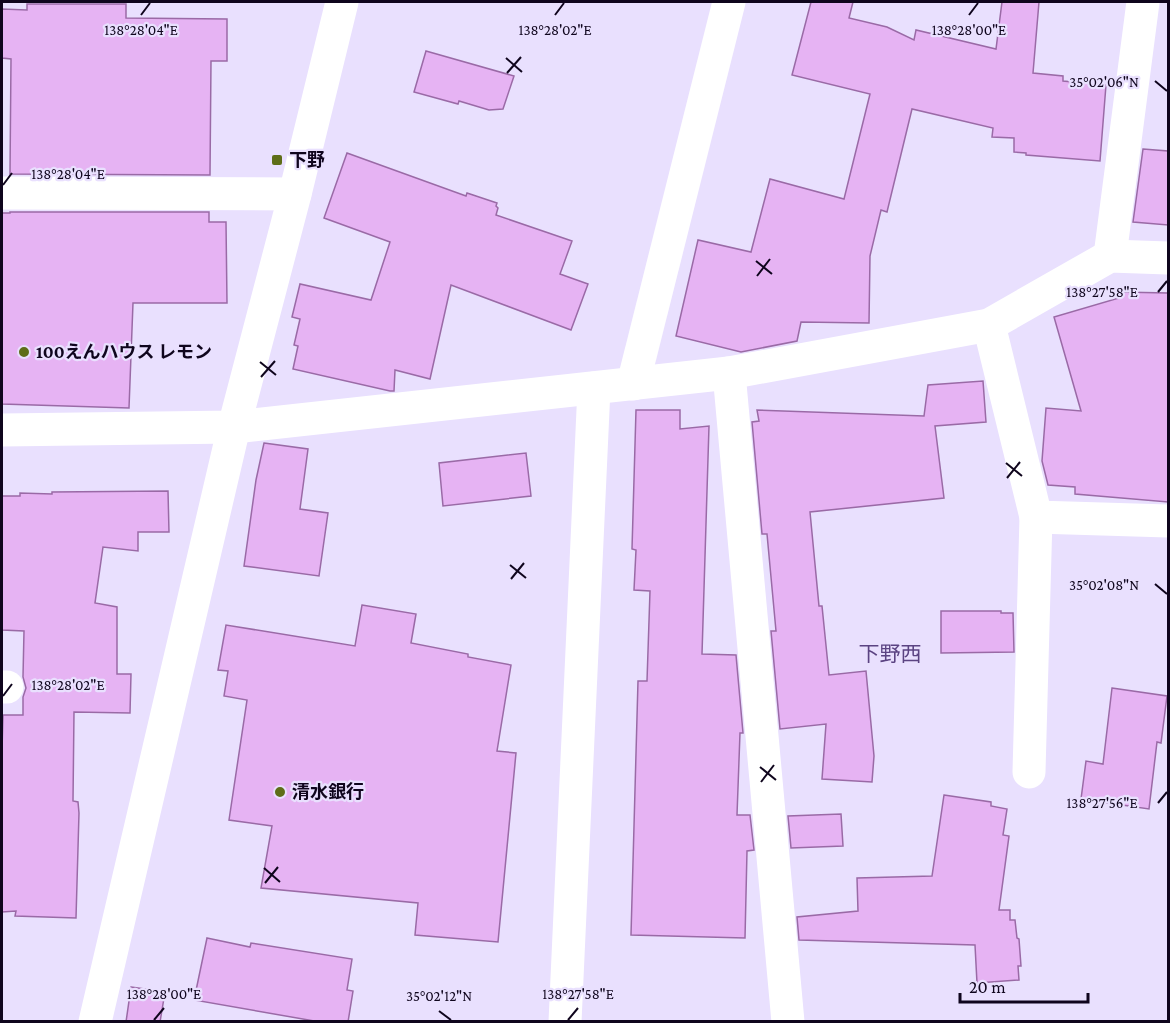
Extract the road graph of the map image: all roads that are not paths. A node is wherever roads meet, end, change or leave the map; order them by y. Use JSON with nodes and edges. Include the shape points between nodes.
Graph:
{"nodes":[{"id":1,"x":342,"y":2,"type":"edge"},
{"id":2,"x":729,"y":2,"type":"edge"},
{"id":3,"x":1143,"y":2,"type":"edge"},
{"id":4,"x":2,"y":193,"type":"edge"},
{"id":5,"x":295,"y":194,"type":"junction"},
{"id":6,"x":1110,"y":256,"type":"junction"},
{"id":7,"x":1168,"y":258,"type":"edge"},
{"id":8,"x":989,"y":325,"type":"junction"},
{"id":9,"x":729,"y":373,"type":"junction"},
{"id":10,"x":633,"y":384,"type":"junction"},
{"id":11,"x":594,"y":388,"type":"junction"},
{"id":12,"x":234,"y":427,"type":"junction"},
{"id":13,"x":2,"y":430,"type":"edge"},
{"id":14,"x":1036,"y":517,"type":"junction"},
{"id":15,"x":1168,"y":521,"type":"edge"},
{"id":16,"x":1029,"y":772,"type":"dead end"},
{"id":17,"x":95,"y":1022,"type":"edge"},
{"id":18,"x":565,"y":1022,"type":"edge"},
{"id":19,"x":788,"y":1022,"type":"edge"}],
"edges":[{"from":1,"to":5,"type":"street"},
{"from":2,"to":10,"type":"street"},
{"from":3,"to":6,"type":"street"},
{"from":4,"to":5,"type":"street"},
{"from":5,"to":12,"type":"street"},
{"from":6,"to":7,"type":"street"},
{"from":6,"to":8,"type":"street"},
{"from":8,"to":9,"type":"street"},
{"from":8,"to":14,"type":"street"},
{"from":9,"to":10,"type":"street"},
{"from":9,"to":19,"type":"street"},
{"from":10,"to":11,"type":"street"},
{"from":11,"to":12,"type":"street"},
{"from":11,"to":18,"type":"street"},
{"from":12,"to":13,"type":"street"},
{"from":12,"to":17,"type":"street"},
{"from":14,"to":15,"type":"street"},
{"from":14,"to":16,"type":"street"}]}
